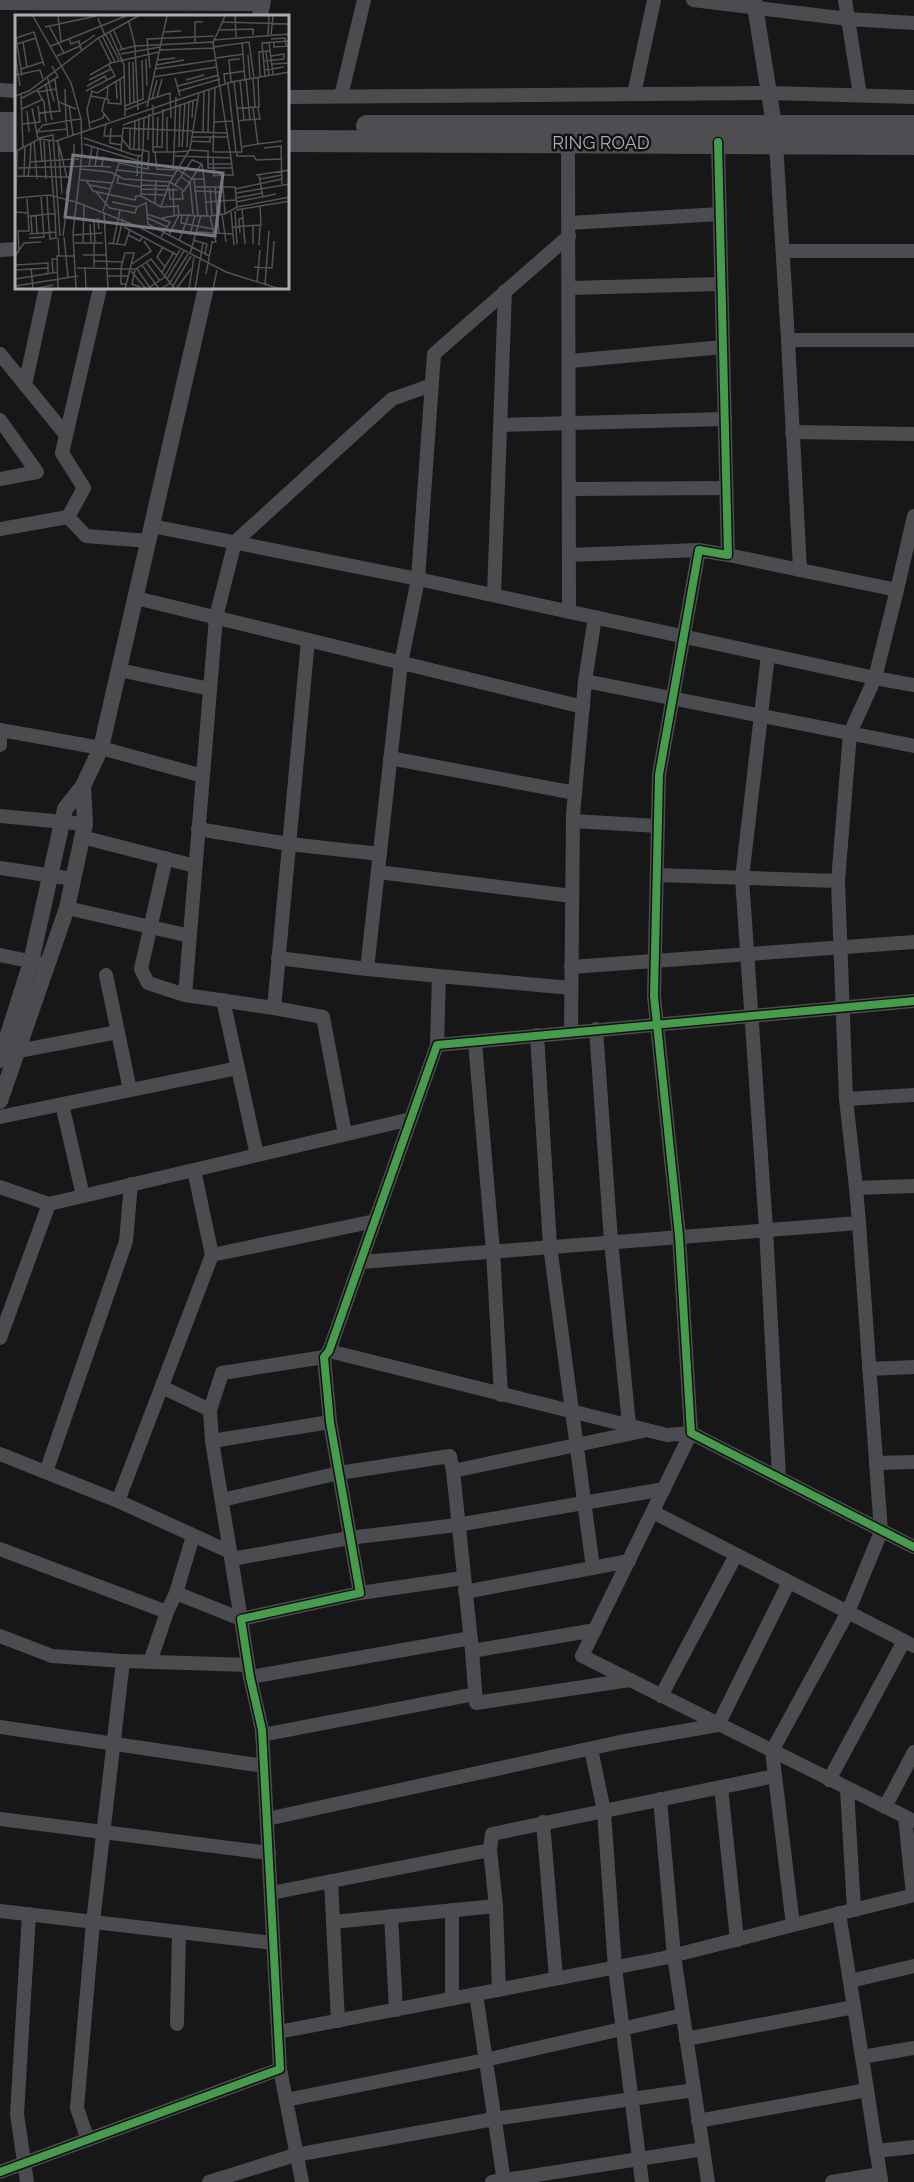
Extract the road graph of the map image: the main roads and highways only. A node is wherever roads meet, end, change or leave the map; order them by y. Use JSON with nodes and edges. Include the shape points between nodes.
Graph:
{"nodes":[{"id":1,"x":290,"y":126,"type":"edge"},
{"id":2,"x":914,"y":126,"type":"edge"},
{"id":3,"x":776,"y":135,"type":"junction"},
{"id":4,"x":290,"y":141,"type":"edge"},
{"id":5,"x":914,"y":144,"type":"edge"}],
"edges":[{"from":1,"to":3,"type":"highway","name":"RING ROAD"},
{"from":2,"to":3,"type":"highway","name":"RING ROAD"},
{"from":3,"to":4,"type":"highway","name":"RING ROAD","via":[[718,142]]},
{"from":3,"to":5,"type":"highway","name":"RING ROAD"}]}
